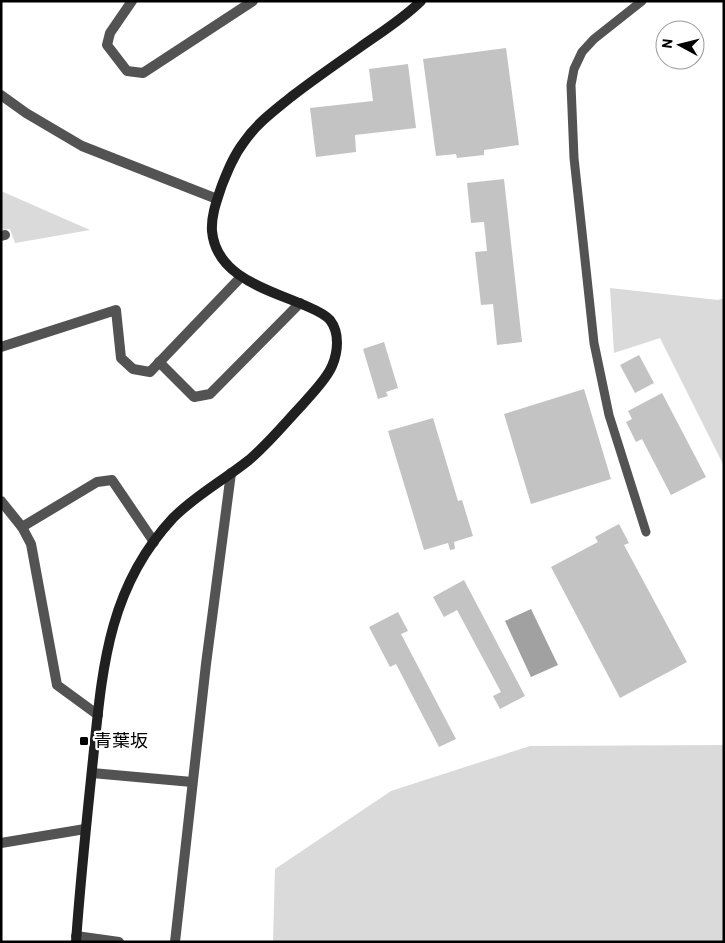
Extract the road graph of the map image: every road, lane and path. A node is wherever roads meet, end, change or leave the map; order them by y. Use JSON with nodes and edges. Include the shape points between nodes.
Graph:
{"nodes":[{"id":1,"x":132,"y":1,"type":"edge"},
{"id":2,"x":253,"y":1,"type":"edge"},
{"id":3,"x":421,"y":1,"type":"edge"},
{"id":4,"x":642,"y":1,"type":"edge"},
{"id":5,"x":1,"y":95,"type":"edge"},
{"id":6,"x":217,"y":199,"type":"junction"},
{"id":7,"x":241,"y":277,"type":"junction"},
{"id":8,"x":300,"y":303,"type":"junction"},
{"id":9,"x":1,"y":347,"type":"edge"},
{"id":10,"x":159,"y":362,"type":"junction"},
{"id":11,"x":231,"y":473,"type":"junction"},
{"id":12,"x":1,"y":501,"type":"edge"},
{"id":13,"x":22,"y":527,"type":"junction"},
{"id":14,"x":646,"y":532,"type":"dead end"},
{"id":15,"x":154,"y":542,"type":"junction"},
{"id":16,"x":98,"y":714,"type":"junction"},
{"id":17,"x":92,"y":773,"type":"junction"},
{"id":18,"x":192,"y":782,"type":"junction"},
{"id":19,"x":86,"y":829,"type":"junction"},
{"id":20,"x":1,"y":843,"type":"edge"},
{"id":21,"x":76,"y":939,"type":"edge"},
{"id":22,"x":120,"y":942,"type":"edge"},
{"id":23,"x":174,"y":942,"type":"edge"}],
"edges":[{"from":1,"to":2,"type":"street","via":[[110,33],[108,45],[127,70],[143,73]]},
{"from":3,"to":6,"type":"street","via":[[266,117],[244,141]]},
{"from":4,"to":14,"type":"lane","via":[[582,52],[571,85],[574,158],[594,344],[609,415]]},
{"from":5,"to":6,"type":"street","via":[[26,114],[82,146]]},
{"from":6,"to":7,"type":"street","via":[[212,235],[217,251]]},
{"from":7,"to":8,"type":"street"},
{"from":7,"to":10,"type":"street"},
{"from":8,"to":10,"type":"street","via":[[210,394],[194,397]]},
{"from":8,"to":11,"type":"street","via":[[330,320],[336,334],[337,351],[331,369],[273,437]]},
{"from":9,"to":10,"type":"street","via":[[116,310],[121,358],[133,369],[150,372]]},
{"from":11,"to":15,"type":"street","via":[[195,498]]},
{"from":11,"to":18,"type":"street"},
{"from":12,"to":13,"type":"street"},
{"from":13,"to":15,"type":"street","via":[[97,482],[112,480]]},
{"from":13,"to":16,"type":"street","via":[[31,544],[57,685]]},
{"from":15,"to":16,"type":"street","via":[[136,570],[108,641]]},
{"from":16,"to":17,"type":"street"},
{"from":17,"to":18,"type":"street"},
{"from":17,"to":19,"type":"street"},
{"from":18,"to":23,"type":"street"},
{"from":19,"to":20,"type":"street"},
{"from":19,"to":21,"type":"street"},
{"from":21,"to":22,"type":"street"}]}
